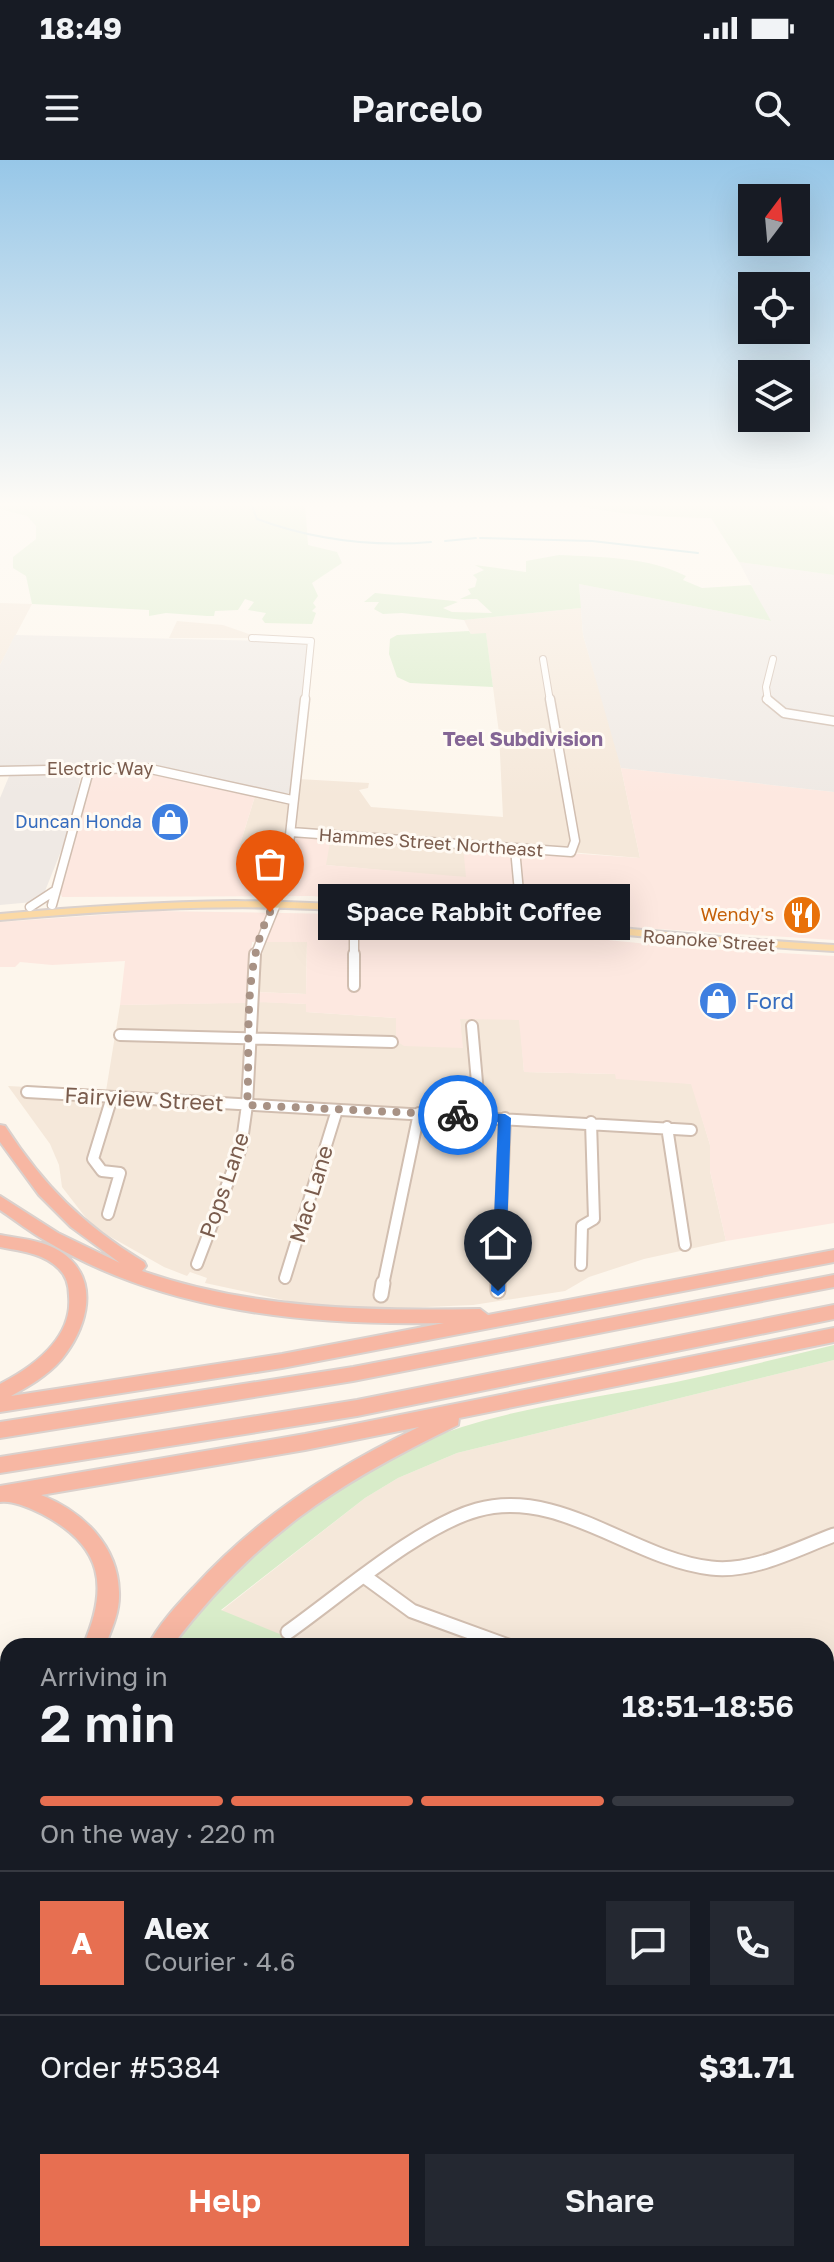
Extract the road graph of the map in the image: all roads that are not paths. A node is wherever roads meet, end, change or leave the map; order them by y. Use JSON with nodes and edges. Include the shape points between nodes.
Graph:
{"nodes":[{"id":1,"x":252,"y":638,"type":"dead end"},
{"id":2,"x":543,"y":659,"type":"dead end"},
{"id":3,"x":773,"y":659,"type":"dead end"},
{"id":4,"x":834,"y":721,"type":"edge"},
{"id":5,"x":90,"y":767,"type":"junction"},
{"id":6,"x":0,"y":771,"type":"edge"},
{"id":7,"x":292,"y":800,"type":"junction"},
{"id":8,"x":291,"y":832,"type":"junction"},
{"id":9,"x":515,"y":849,"type":"junction"},
{"id":10,"x":53,"y":892,"type":"junction"},
{"id":11,"x":154,"y":904,"type":"junction"},
{"id":12,"x":276,"y":904,"type":"junction"},
{"id":13,"x":30,"y":907,"type":"junction"},
{"id":14,"x":354,"y":908,"type":"junction"},
{"id":15,"x":50,"y":909,"type":"junction"},
{"id":16,"x":0,"y":913,"type":"edge"},
{"id":17,"x":522,"y":924,"type":"junction"},
{"id":18,"x":834,"y":948,"type":"edge"},
{"id":19,"x":354,"y":986,"type":"dead end"},
{"id":20,"x":472,"y":1026,"type":"dead end"},
{"id":21,"x":120,"y":1035,"type":"dead end"},
{"id":22,"x":251,"y":1038,"type":"junction"},
{"id":23,"x":392,"y":1042,"type":"dead end"},
{"id":24,"x":27,"y":1092,"type":"dead end"},
{"id":25,"x":112,"y":1097,"type":"junction"},
{"id":26,"x":247,"y":1105,"type":"junction"},
{"id":27,"x":337,"y":1110,"type":"junction"},
{"id":28,"x":419,"y":1113,"type":"junction"},
{"id":29,"x":480,"y":1116,"type":"junction"},
{"id":30,"x":505,"y":1118,"type":"junction"},
{"id":31,"x":591,"y":1122,"type":"junction"},
{"id":32,"x":667,"y":1127,"type":"junction"},
{"id":33,"x":0,"y":1130,"type":"edge"},
{"id":34,"x":691,"y":1130,"type":"dead end"},
{"id":35,"x":0,"y":1202,"type":"edge"},
{"id":36,"x":108,"y":1214,"type":"dead end"},
{"id":37,"x":0,"y":1241,"type":"edge"},
{"id":38,"x":685,"y":1245,"type":"dead end"},
{"id":39,"x":834,"y":1256,"type":"edge"},
{"id":40,"x":197,"y":1264,"type":"dead end"},
{"id":41,"x":581,"y":1265,"type":"dead end"},
{"id":42,"x":285,"y":1278,"type":"dead end"},
{"id":43,"x":834,"y":1281,"type":"edge"},
{"id":44,"x":174,"y":1287,"type":"junction"},
{"id":45,"x":498,"y":1291,"type":"dead end"},
{"id":46,"x":381,"y":1295,"type":"dead end"},
{"id":47,"x":834,"y":1312,"type":"edge"},
{"id":48,"x":533,"y":1314,"type":"junction"},
{"id":49,"x":834,"y":1335,"type":"edge"},
{"id":50,"x":0,"y":1393,"type":"edge"},
{"id":51,"x":0,"y":1405,"type":"edge"},
{"id":52,"x":478,"y":1408,"type":"junction"},
{"id":53,"x":0,"y":1430,"type":"edge"},
{"id":54,"x":0,"y":1465,"type":"edge"},
{"id":55,"x":2,"y":1494,"type":"edge"},
{"id":56,"x":833,"y":1537,"type":"edge"},
{"id":57,"x":364,"y":1576,"type":"junction"},
{"id":58,"x":288,"y":1632,"type":"dead end"},
{"id":59,"x":97,"y":1638,"type":"edge"},
{"id":60,"x":166,"y":1638,"type":"edge"},
{"id":61,"x":486,"y":1638,"type":"edge"}],
"edges":[{"from":1,"to":7,"type":"street","name":"Pops Lane","via":[[311,641]]},
{"from":2,"to":9,"type":"street","name":"Hammes Street Northeast","via":[[574,837],[571,852]]},
{"from":3,"to":4,"type":"street","via":[[769,704],[787,714]]},
{"from":5,"to":6,"type":"street","name":"Electric Way"},
{"from":5,"to":7,"type":"street","name":"Electric Way","via":[[169,770]]},
{"from":5,"to":10,"type":"street"},
{"from":7,"to":8,"type":"street","name":"Pops Lane"},
{"from":8,"to":9,"type":"street","name":"Hammes Street Northeast"},
{"from":8,"to":12,"type":"street","name":"Pops Lane"},
{"from":9,"to":17,"type":"street"},
{"from":10,"to":13,"type":"street"},
{"from":10,"to":15,"type":"street"},
{"from":11,"to":12,"type":"main road","name":"Roanoke Street"},
{"from":11,"to":15,"type":"main road","name":"Roanoke Street"},
{"from":11,"to":15,"type":"main road","name":"Roanoke Street","via":[[110,902]]},
{"from":12,"to":14,"type":"main road","name":"Roanoke Street"},
{"from":12,"to":22,"type":"street","name":"Pops Lane","via":[[255,948]]},
{"from":13,"to":15,"type":"main road","name":"Roanoke Street"},
{"from":13,"to":16,"type":"main road","name":"Roanoke Street"},
{"from":14,"to":17,"type":"main road","name":"Roanoke Street"},
{"from":14,"to":19,"type":"street"},
{"from":15,"to":16,"type":"main road","name":"Roanoke Street"},
{"from":17,"to":18,"type":"main road","name":"Roanoke Street"},
{"from":20,"to":29,"type":"street"},
{"from":21,"to":22,"type":"street"},
{"from":22,"to":23,"type":"street"},
{"from":22,"to":26,"type":"street","name":"Pops Lane"},
{"from":24,"to":25,"type":"street","name":"Fairview Street"},
{"from":25,"to":26,"type":"street","name":"Fairview Street"},
{"from":25,"to":36,"type":"street","via":[[93,1159],[102,1171],[120,1173]]},
{"from":26,"to":27,"type":"street","name":"Fairview Street"},
{"from":26,"to":40,"type":"street","name":"Pops Lane","via":[[241,1148]]},
{"from":27,"to":28,"type":"street","name":"Fairview Street"},
{"from":27,"to":42,"type":"street","name":"Mac Lane"},
{"from":28,"to":29,"type":"street","name":"Fairview Street"},
{"from":28,"to":46,"type":"street"},
{"from":29,"to":30,"type":"street","name":"Fairview Street"},
{"from":30,"to":31,"type":"street","name":"Fairview Street"},
{"from":30,"to":45,"type":"street"},
{"from":31,"to":32,"type":"street","name":"Fairview Street"},
{"from":31,"to":41,"type":"street","via":[[594,1219],[582,1226]]},
{"from":32,"to":34,"type":"street","name":"Fairview Street"},
{"from":32,"to":38,"type":"street"},
{"from":33,"to":44,"type":"highway","via":[[60,1212],[104,1246]]},
{"from":35,"to":44,"type":"highway","via":[[79,1250]]},
{"from":37,"to":50,"type":"highway","via":[[55,1257],[73,1276],[80,1301],[71,1334],[54,1358],[29,1379]]},
{"from":39,"to":48,"type":"highway"},
{"from":43,"to":53,"type":"highway","via":[[353,1374]]},
{"from":44,"to":48,"type":"highway","via":[[247,1304],[341,1316]]},
{"from":47,"to":54,"type":"highway","via":[[357,1408]]},
{"from":48,"to":51,"type":"highway","via":[[268,1364]]},
{"from":49,"to":52,"type":"highway"},
{"from":52,"to":55,"type":"highway"},
{"from":52,"to":60,"type":"highway","via":[[371,1457],[286,1512],[231,1559]]},
{"from":55,"to":59,"type":"highway","via":[[54,1509],[80,1526],[98,1548],[109,1591]]},
{"from":56,"to":57,"type":"street","via":[[742,1566],[712,1568],[556,1512],[527,1504],[497,1504],[441,1523]]},
{"from":57,"to":58,"type":"street"},
{"from":57,"to":61,"type":"street","via":[[403,1608]]}]}
